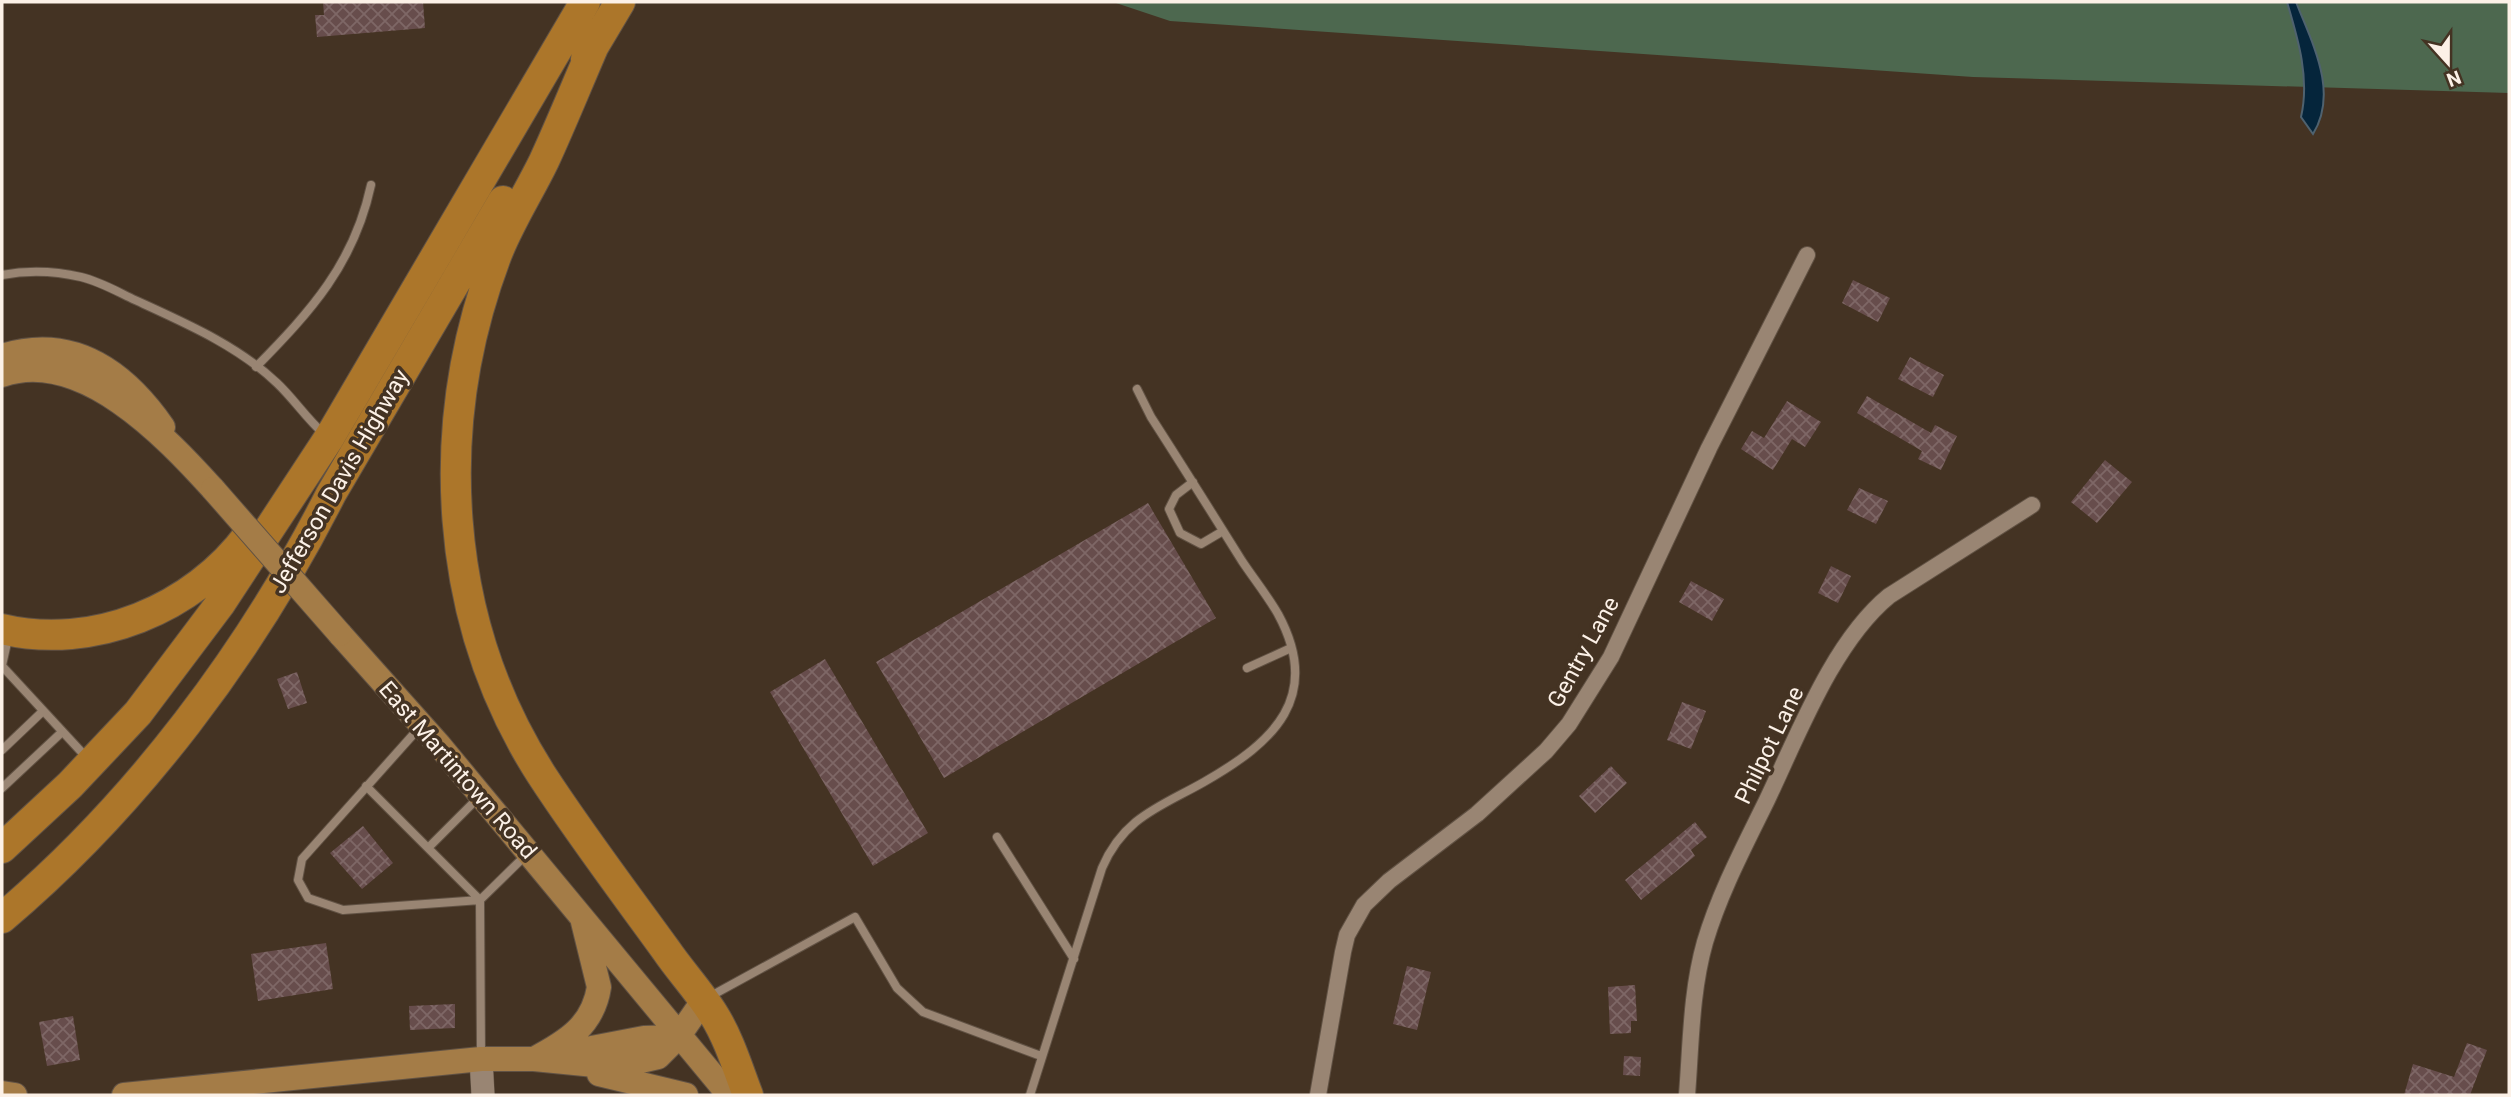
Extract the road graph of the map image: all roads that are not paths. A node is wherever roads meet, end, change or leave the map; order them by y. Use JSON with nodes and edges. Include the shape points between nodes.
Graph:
{"nodes":[{"id":1,"x":586,"y":2,"type":"edge"},
{"id":2,"x":620,"y":2,"type":"edge"},
{"id":3,"x":595,"y":43,"type":"junction"},
{"id":4,"x":372,"y":185,"type":"dead end"},
{"id":5,"x":1807,"y":255,"type":"dead end"},
{"id":6,"x":2,"y":275,"type":"edge"},
{"id":7,"x":2,"y":356,"type":"edge"},
{"id":8,"x":256,"y":367,"type":"junction"},
{"id":9,"x":2,"y":375,"type":"edge"},
{"id":10,"x":1137,"y":389,"type":"dead end"},
{"id":11,"x":326,"y":442,"type":"junction"},
{"id":12,"x":178,"y":451,"type":"junction"},
{"id":13,"x":1193,"y":482,"type":"junction"},
{"id":14,"x":2032,"y":505,"type":"dead end"},
{"id":15,"x":1223,"y":531,"type":"junction"},
{"id":16,"x":6,"y":630,"type":"edge"},
{"id":17,"x":1291,"y":648,"type":"junction"},
{"id":18,"x":2,"y":666,"type":"edge"},
{"id":19,"x":1247,"y":668,"type":"dead end"},
{"id":20,"x":43,"y":711,"type":"junction"},
{"id":21,"x":421,"y":726,"type":"junction"},
{"id":22,"x":62,"y":732,"type":"junction"},
{"id":23,"x":2,"y":750,"type":"edge"},
{"id":24,"x":91,"y":763,"type":"junction"},
{"id":25,"x":366,"y":786,"type":"junction"},
{"id":26,"x":2,"y":788,"type":"edge"},
{"id":27,"x":481,"y":795,"type":"junction"},
{"id":28,"x":997,"y":837,"type":"dead end"},
{"id":29,"x":2,"y":848,"type":"edge"},
{"id":30,"x":428,"y":848,"type":"junction"},
{"id":31,"x":529,"y":853,"type":"junction"},
{"id":32,"x":28,"y":896,"type":"junction"},
{"id":33,"x":480,"y":900,"type":"junction"},
{"id":34,"x":581,"y":914,"type":"junction"},
{"id":35,"x":2,"y":918,"type":"edge"},
{"id":36,"x":2,"y":926,"type":"edge"},
{"id":37,"x":1074,"y":959,"type":"junction"},
{"id":38,"x":703,"y":1001,"type":"junction"},
{"id":39,"x":678,"y":1037,"type":"junction"},
{"id":40,"x":1041,"y":1056,"type":"junction"},
{"id":41,"x":481,"y":1059,"type":"junction"},
{"id":42,"x":534,"y":1059,"type":"junction"},
{"id":43,"x":254,"y":1089,"type":"edge"},
{"id":44,"x":2,"y":1093,"type":"edge"},
{"id":45,"x":15,"y":1095,"type":"edge"},
{"id":46,"x":124,"y":1095,"type":"edge"},
{"id":47,"x":483,"y":1095,"type":"edge"},
{"id":48,"x":686,"y":1095,"type":"edge"},
{"id":49,"x":729,"y":1095,"type":"edge"},
{"id":50,"x":748,"y":1095,"type":"edge"},
{"id":51,"x":1030,"y":1095,"type":"edge"},
{"id":52,"x":1318,"y":1095,"type":"edge"},
{"id":53,"x":1686,"y":1095,"type":"edge"}],
"edges":[{"from":1,"to":11,"type":"highway","name":"Jefferson Davis Highway"},
{"from":2,"to":3,"type":"highway","name":"Jefferson Davis Highway"},
{"from":3,"to":32,"type":"highway","name":"Jefferson Davis Highway","via":[[309,537],[231,659],[146,771]]},
{"from":3,"to":38,"type":"highway","via":[[543,163],[514,213],[471,339],[456,418],[461,551],[484,652],[515,727],[541,773]]},
{"from":4,"to":8,"type":"lane","via":[[359,230],[336,276]]},
{"from":5,"to":52,"type":"street","name":"Gentry Lane","via":[[1714,436],[1611,657],[1569,724],[1477,814],[1376,892],[1354,920],[1343,952]]},
{"from":6,"to":8,"type":"lane","via":[[36,271],[83,277],[227,344]]},
{"from":7,"to":12,"type":"main road","name":"East Martintown Road","via":[[37,349],[63,351],[100,363],[146,402]]},
{"from":8,"to":11,"type":"lane","via":[[278,384]]},
{"from":9,"to":12,"type":"main road","name":"East Martintown Road","via":[[47,371],[84,381],[106,393]]},
{"from":10,"to":13,"type":"lane"},
{"from":11,"to":16,"type":"highway","via":[[280,491],[240,545],[179,597],[144,615],[89,632],[40,636]]},
{"from":11,"to":24,"type":"highway","name":"Jefferson Davis Highway","via":[[180,659]]},
{"from":12,"to":21,"type":"main road","name":"East Martintown Road","bridge":true},
{"from":13,"to":15,"type":"lane"},
{"from":13,"to":15,"type":"lane","via":[[1176,495],[1169,509],[1180,533],[1201,544]]},
{"from":14,"to":53,"type":"street","name":"Philpot Lane","via":[[1889,596],[1853,633],[1802,724],[1716,908],[1697,977]]},
{"from":15,"to":17,"type":"lane","via":[[1279,615]]},
{"from":16,"to":18,"type":"lane"},
{"from":17,"to":19,"type":"lane"},
{"from":17,"to":37,"type":"lane","via":[[1295,687],[1275,731],[1208,780],[1142,815],[1118,838],[1102,868]]},
{"from":18,"to":20,"type":"lane"},
{"from":20,"to":22,"type":"lane"},
{"from":20,"to":23,"type":"lane"},
{"from":21,"to":25,"type":"lane"},
{"from":21,"to":27,"type":"main road","name":"East Martintown Road"},
{"from":22,"to":24,"type":"lane"},
{"from":22,"to":26,"type":"lane"},
{"from":24,"to":29,"type":"highway","name":"Jefferson Davis Highway"},
{"from":25,"to":30,"type":"lane"},
{"from":25,"to":33,"type":"lane","via":[[302,859],[298,880],[308,898],[343,910]]},
{"from":27,"to":30,"type":"lane"},
{"from":27,"to":31,"type":"main road","name":"East Martintown Road"},
{"from":28,"to":37,"type":"lane"},
{"from":30,"to":33,"type":"lane"},
{"from":31,"to":33,"type":"lane"},
{"from":31,"to":34,"type":"main road","name":"East Martintown Road"},
{"from":32,"to":35,"type":"highway","name":"Jefferson Davis Highway"},
{"from":32,"to":36,"type":"highway"},
{"from":33,"to":41,"type":"lane"},
{"from":34,"to":39,"type":"main road","name":"East Martintown Road"},
{"from":34,"to":42,"type":"main road","via":[[598,996],[575,1034]]},
{"from":37,"to":40,"type":"lane"},
{"from":38,"to":39,"type":"main road"},
{"from":38,"to":40,"type":"lane","via":[[855,917],[897,988],[923,1013]]},
{"from":38,"to":50,"type":"highway","via":[[715,1016]]},
{"from":39,"to":42,"type":"main road","via":[[658,1056],[615,1067]]},
{"from":39,"to":49,"type":"main road","name":"East Martintown Road"},
{"from":40,"to":51,"type":"lane"},
{"from":41,"to":42,"type":"main road"},
{"from":41,"to":43,"type":"main road"},
{"from":41,"to":47,"type":"street"},
{"from":42,"to":48,"type":"main road"},
{"from":43,"to":46,"type":"main road"},
{"from":44,"to":45,"type":"main road"}]}
